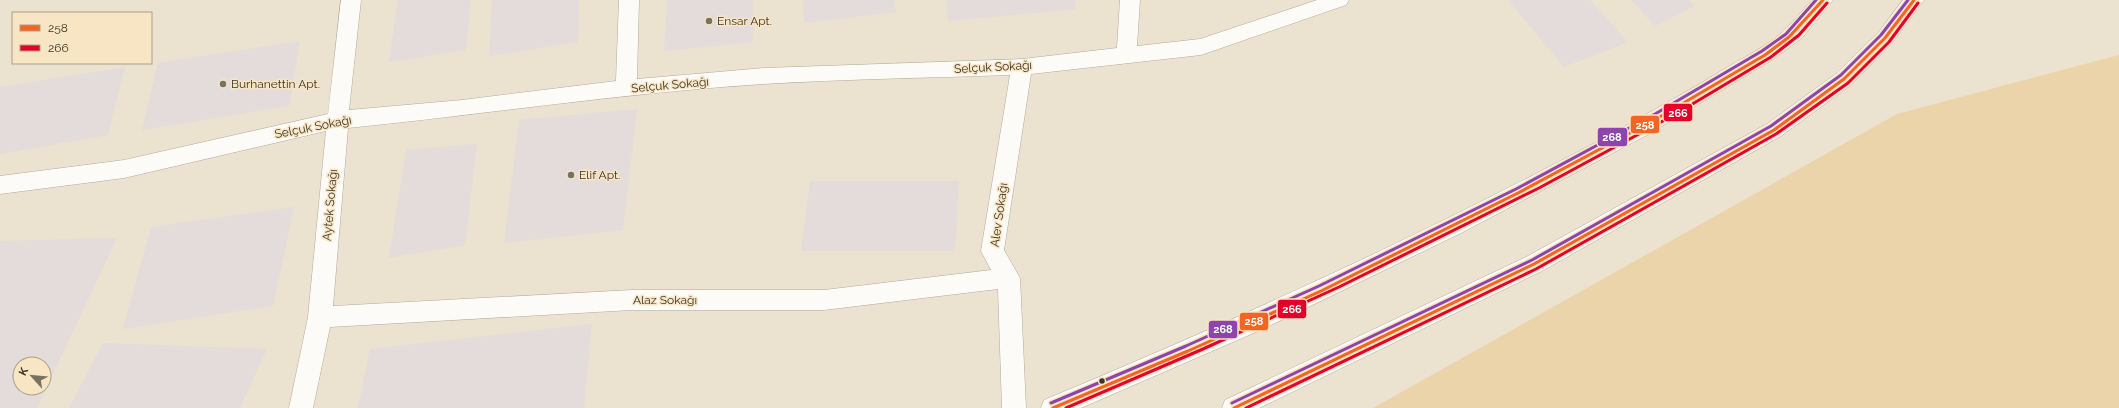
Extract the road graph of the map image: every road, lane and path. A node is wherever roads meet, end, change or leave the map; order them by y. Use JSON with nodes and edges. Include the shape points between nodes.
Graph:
{"nodes":[{"id":1,"x":352,"y":0,"type":"edge"},
{"id":2,"x":629,"y":0,"type":"edge"},
{"id":3,"x":1130,"y":0,"type":"edge"},
{"id":4,"x":1339,"y":0,"type":"edge"},
{"id":5,"x":1823,"y":0,"type":"edge"},
{"id":6,"x":1914,"y":0,"type":"edge"},
{"id":7,"x":1127,"y":54,"type":"junction"},
{"id":8,"x":1022,"y":67,"type":"junction"},
{"id":9,"x":626,"y":88,"type":"junction"},
{"id":10,"x":338,"y":120,"type":"junction"},
{"id":11,"x":0,"y":185,"type":"edge"},
{"id":12,"x":1009,"y":278,"type":"junction"},
{"id":13,"x":320,"y":317,"type":"junction"},
{"id":14,"x":301,"y":408,"type":"edge"},
{"id":15,"x":1014,"y":408,"type":"edge"},
{"id":16,"x":1053,"y":408,"type":"edge"},
{"id":17,"x":1234,"y":408,"type":"edge"}],
"edges":[{"from":1,"to":10,"type":"street","name":"Aytek Sokağı"},
{"from":2,"to":9,"type":"street"},
{"from":3,"to":7,"type":"street"},
{"from":4,"to":7,"type":"street","name":"Selçuk Sokağı","via":[[1201,47]]},
{"from":5,"to":16,"type":"street","via":[[1786,41],[1684,104],[1530,188],[1301,298]]},
{"from":6,"to":17,"type":"street","via":[[1885,38],[1849,74],[1774,130],[1534,264]]},
{"from":7,"to":8,"type":"street","name":"Selçuk Sokağı"},
{"from":8,"to":9,"type":"street","name":"Selçuk Sokağı","via":[[764,76]]},
{"from":8,"to":12,"type":"street","name":"Alev Sokağı","via":[[992,251]]},
{"from":9,"to":10,"type":"street","name":"Selçuk Sokağı"},
{"from":10,"to":11,"type":"street","name":"Selçuk Sokağı","via":[[124,169]]},
{"from":10,"to":13,"type":"street","name":"Aytek Sokağı"},
{"from":12,"to":13,"type":"street","name":"Alaz Sokağı","via":[[824,300],[632,300]]},
{"from":12,"to":15,"type":"street","name":"Alev Sokağı"},
{"from":13,"to":14,"type":"street","name":"Aytek Sokağı"}]}
